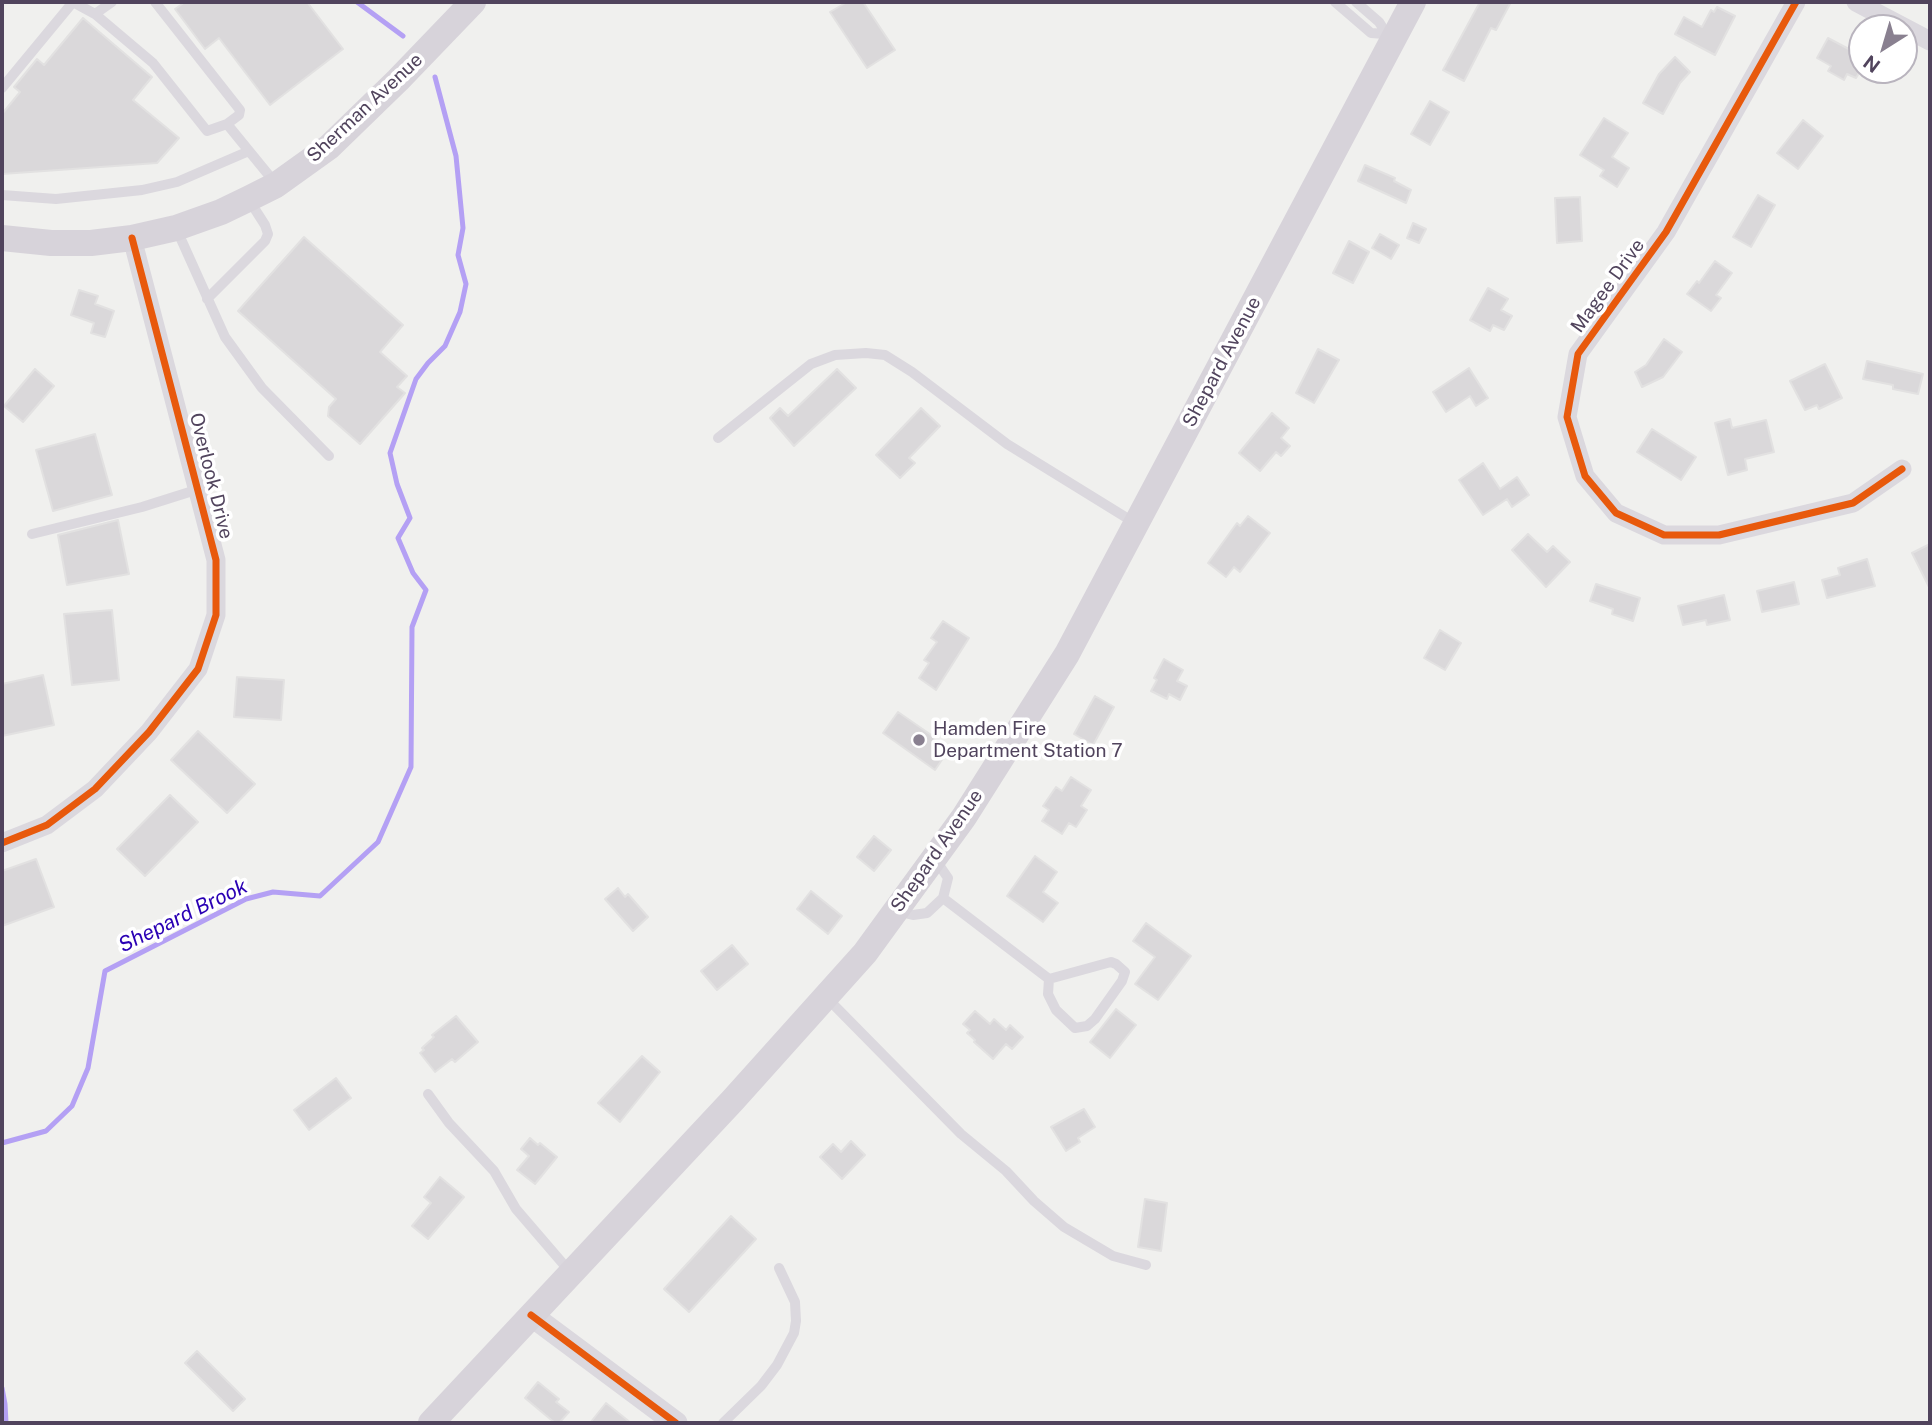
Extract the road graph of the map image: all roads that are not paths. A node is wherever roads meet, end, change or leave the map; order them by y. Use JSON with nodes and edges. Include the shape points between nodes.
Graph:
{"nodes":[{"id":1,"x":112,"y":2,"type":"edge"},
{"id":2,"x":155,"y":2,"type":"edge"},
{"id":3,"x":472,"y":2,"type":"edge"},
{"id":4,"x":1335,"y":2,"type":"edge"},
{"id":5,"x":1356,"y":2,"type":"edge"},
{"id":6,"x":1413,"y":2,"type":"edge"},
{"id":7,"x":1796,"y":2,"type":"edge"},
{"id":8,"x":1856,"y":2,"type":"edge"},
{"id":9,"x":95,"y":14,"type":"junction"},
{"id":10,"x":1389,"y":37,"type":"junction"},
{"id":11,"x":1930,"y":41,"type":"edge"},
{"id":12,"x":4,"y":81,"type":"edge"},
{"id":13,"x":227,"y":124,"type":"junction"},
{"id":14,"x":249,"y":151,"type":"junction"},
{"id":15,"x":276,"y":185,"type":"junction"},
{"id":16,"x":2,"y":195,"type":"edge"},
{"id":17,"x":248,"y":199,"type":"junction"},
{"id":18,"x":176,"y":228,"type":"junction"},
{"id":19,"x":2,"y":238,"type":"edge"},
{"id":20,"x":132,"y":238,"type":"junction"},
{"id":21,"x":207,"y":299,"type":"junction"},
{"id":22,"x":718,"y":438,"type":"dead end"},
{"id":23,"x":329,"y":456,"type":"dead end"},
{"id":24,"x":1902,"y":469,"type":"dead end"},
{"id":25,"x":199,"y":489,"type":"junction"},
{"id":26,"x":1136,"y":523,"type":"junction"},
{"id":27,"x":32,"y":534,"type":"dead end"},
{"id":28,"x":2,"y":843,"type":"edge"},
{"id":29,"x":934,"y":858,"type":"junction"},
{"id":30,"x":943,"y":898,"type":"junction"},
{"id":31,"x":896,"y":911,"type":"junction"},
{"id":32,"x":1049,"y":979,"type":"junction"},
{"id":33,"x":826,"y":997,"type":"junction"},
{"id":34,"x":428,"y":1094,"type":"dead end"},
{"id":35,"x":1146,"y":1265,"type":"dead end"},
{"id":36,"x":779,"y":1268,"type":"dead end"},
{"id":37,"x":571,"y":1273,"type":"junction"},
{"id":38,"x":531,"y":1315,"type":"junction"},
{"id":39,"x":431,"y":1423,"type":"edge"},
{"id":40,"x":676,"y":1423,"type":"edge"},
{"id":41,"x":723,"y":1423,"type":"edge"}],
"edges":[{"from":1,"to":9,"type":"lane"},
{"from":2,"to":13,"type":"lane","via":[[240,110]]},
{"from":3,"to":15,"type":"main road","name":"Sherman Avenue","via":[[357,121]]},
{"from":4,"to":10,"type":"lane","via":[[1371,33]]},
{"from":5,"to":10,"type":"lane"},
{"from":6,"to":10,"type":"main road","name":"Shepard Avenue"},
{"from":7,"to":24,"type":"street","name":"Magee Drive","via":[[1666,232],[1578,354],[1567,417],[1585,476],[1616,513],[1664,534],[1719,535],[1853,503]]},
{"from":8,"to":11,"type":"street"},
{"from":9,"to":12,"type":"lane","via":[[74,2]]},
{"from":9,"to":13,"type":"lane","via":[[153,63],[207,131]]},
{"from":10,"to":26,"type":"main road","name":"Shepard Avenue"},
{"from":13,"to":14,"type":"lane"},
{"from":14,"to":15,"type":"lane"},
{"from":14,"to":16,"type":"lane","via":[[177,182],[142,190],[56,199]]},
{"from":15,"to":17,"type":"main road","name":"Sherman Avenue"},
{"from":17,"to":18,"type":"main road","name":"Sherman Avenue"},
{"from":17,"to":21,"type":"lane","via":[[268,234]]},
{"from":18,"to":20,"type":"main road","name":"Sherman Avenue"},
{"from":18,"to":21,"type":"lane"},
{"from":19,"to":20,"type":"main road","name":"Sherman Avenue","via":[[51,243]]},
{"from":20,"to":25,"type":"street","name":"Overlook Drive"},
{"from":21,"to":23,"type":"lane","via":[[225,338],[262,388]]},
{"from":22,"to":26,"type":"lane","via":[[811,364],[835,355],[885,355],[1007,444]]},
{"from":25,"to":27,"type":"lane"},
{"from":25,"to":28,"type":"street","name":"Overlook Drive","via":[[216,560],[215,615],[198,669],[149,732],[95,789],[47,825]]},
{"from":26,"to":29,"type":"main road","name":"Shepard Avenue","via":[[1066,654]]},
{"from":29,"to":30,"type":"lane","via":[[948,878]]},
{"from":29,"to":31,"type":"main road","name":"Shepard Avenue"},
{"from":30,"to":31,"type":"lane","via":[[927,913]]},
{"from":30,"to":32,"type":"lane"},
{"from":31,"to":33,"type":"main road","name":"Shepard Avenue"},
{"from":32,"to":32,"type":"lane","via":[[1048,995],[1056,1010],[1068,1024],[1081,1028],[1095,1019],[1125,972],[1111,962]]},
{"from":33,"to":35,"type":"lane","via":[[961,1133],[1064,1227],[1113,1256]]},
{"from":33,"to":37,"type":"main road","name":"Shepard Avenue"},
{"from":34,"to":37,"type":"lane","via":[[494,1171],[516,1209]]},
{"from":36,"to":41,"type":"lane","via":[[795,1302],[794,1333],[761,1386]]},
{"from":37,"to":38,"type":"main road","name":"Shepard Avenue"},
{"from":38,"to":39,"type":"main road","name":"Shepard Avenue"},
{"from":38,"to":40,"type":"street"}]}
